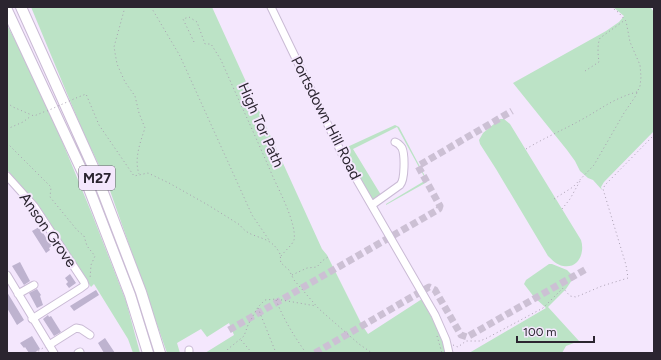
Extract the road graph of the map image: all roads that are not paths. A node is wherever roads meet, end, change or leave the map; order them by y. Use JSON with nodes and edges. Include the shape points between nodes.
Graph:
{"nodes":[{"id":1,"x":22,"y":7,"type":"edge"},
{"id":2,"x":271,"y":7,"type":"edge"},
{"id":3,"x":7,"y":10,"type":"edge"},
{"id":4,"x":394,"y":142,"type":"dead end"},
{"id":5,"x":7,"y":176,"type":"edge"},
{"id":6,"x":372,"y":205,"type":"junction"},
{"id":7,"x":7,"y":275,"type":"edge"},
{"id":8,"x":34,"y":285,"type":"dead end"},
{"id":9,"x":18,"y":294,"type":"junction"},
{"id":10,"x":32,"y":319,"type":"junction"},
{"id":11,"x":90,"y":335,"type":"dead end"},
{"id":12,"x":49,"y":345,"type":"junction"},
{"id":13,"x":54,"y":353,"type":"edge"},
{"id":14,"x":148,"y":353,"type":"edge"},
{"id":15,"x":160,"y":353,"type":"edge"},
{"id":16,"x":449,"y":353,"type":"edge"}],
"edges":[{"from":1,"to":15,"type":"highway","number":"M27","via":[[94,170],[141,292]]},
{"from":2,"to":6,"type":"street","name":"Portsdown Hill Road","via":[[342,154]]},
{"from":3,"to":14,"type":"highway","number":"M27","via":[[83,173],[130,295]]},
{"from":4,"to":6,"type":"street","via":[[400,145],[403,152],[403,181]]},
{"from":5,"to":10,"type":"street","name":"Anson Grove","via":[[34,206],[84,282],[84,286]]},
{"from":6,"to":16,"type":"street","name":"Portsdown Hill Road","via":[[435,315]]},
{"from":7,"to":9,"type":"street"},
{"from":8,"to":9,"type":"street"},
{"from":9,"to":10,"type":"street"},
{"from":10,"to":12,"type":"street"},
{"from":11,"to":12,"type":"street","via":[[76,328]]},
{"from":12,"to":13,"type":"street"}]}
